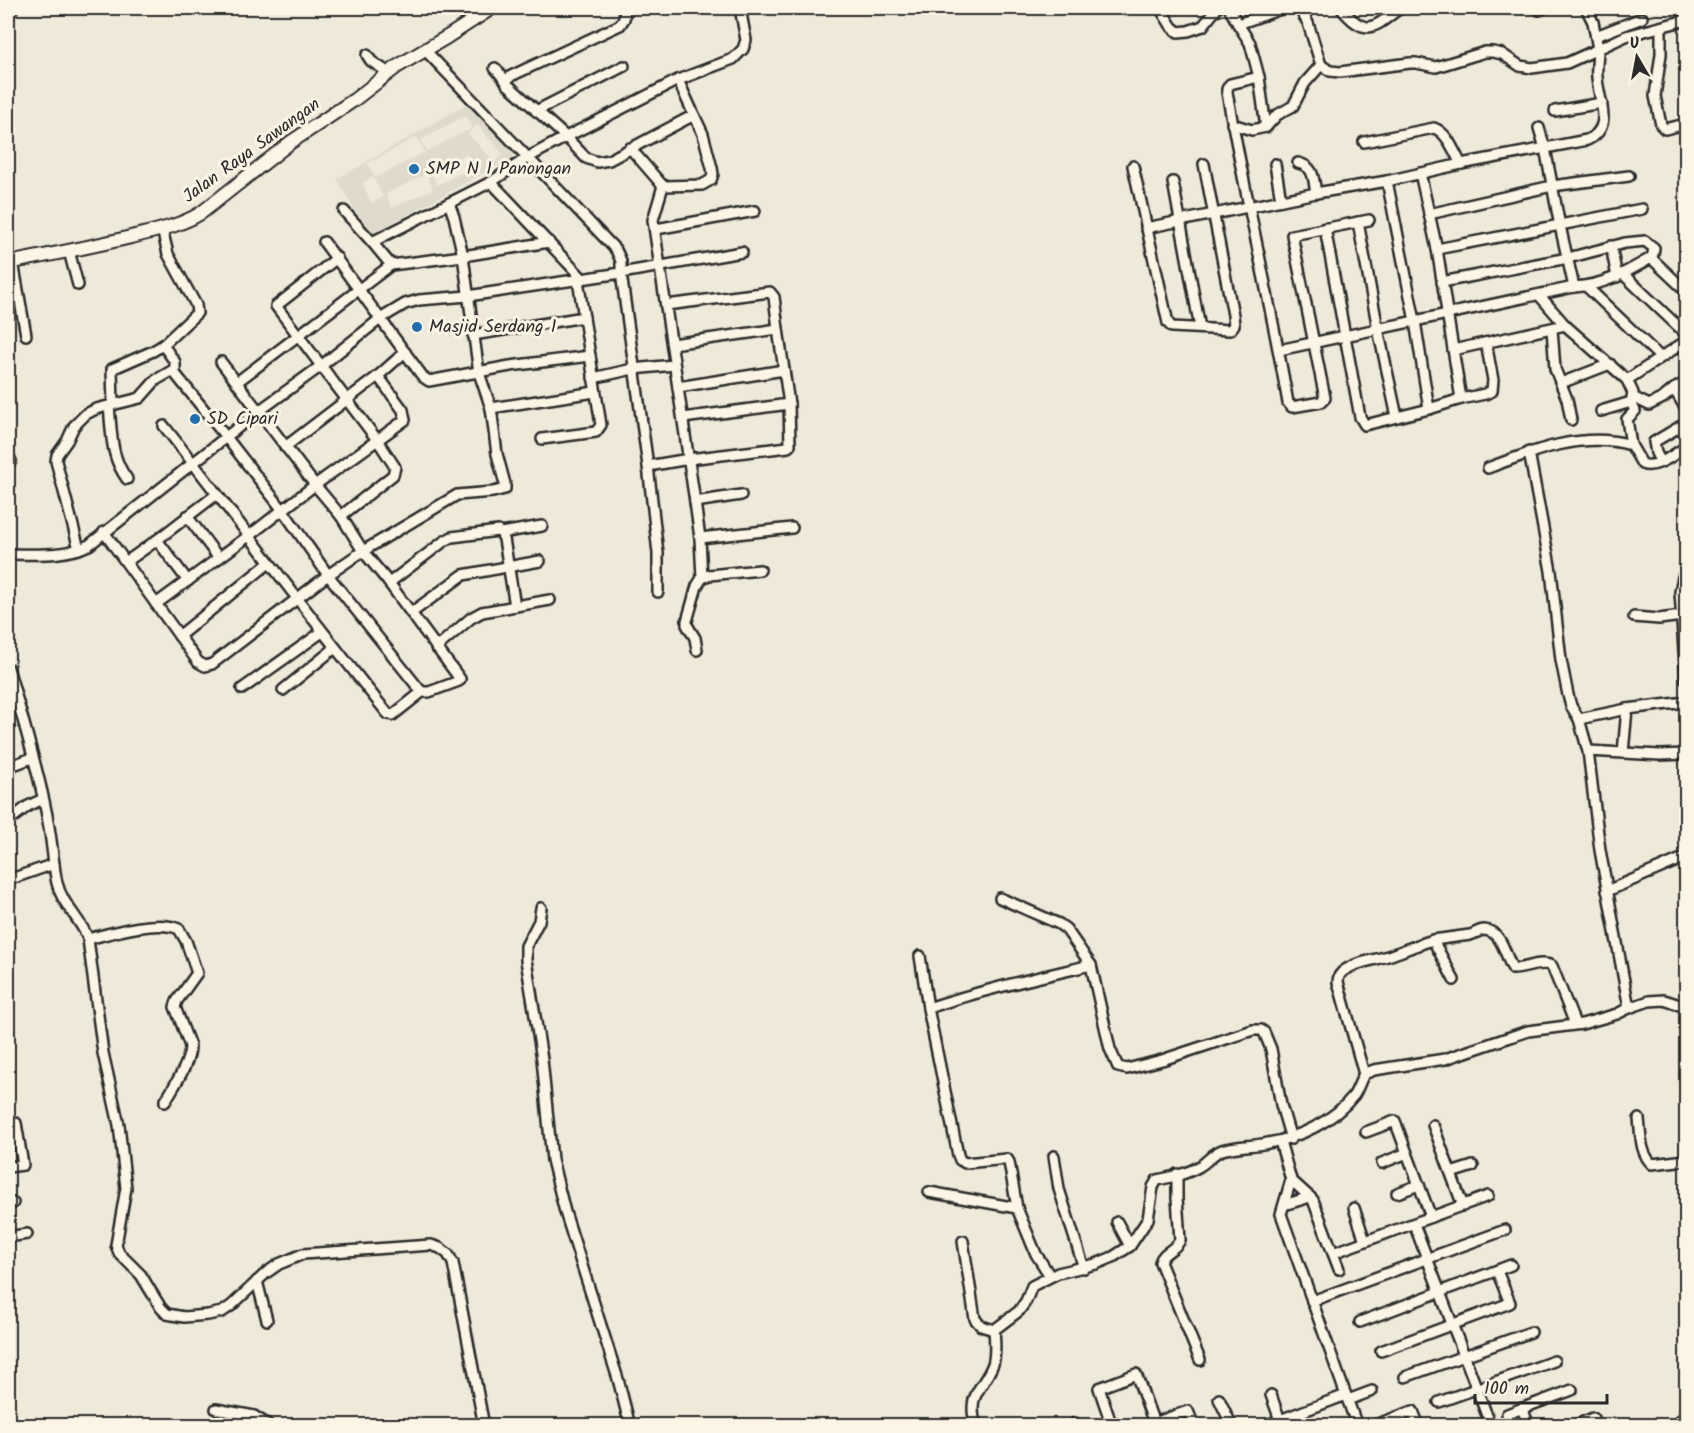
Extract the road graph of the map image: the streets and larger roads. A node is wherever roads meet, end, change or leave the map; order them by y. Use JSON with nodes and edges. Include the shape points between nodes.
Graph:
{"nodes":[{"id":1,"x":13,"y":8,"type":"edge"},
{"id":2,"x":492,"y":8,"type":"edge"},
{"id":3,"x":625,"y":8,"type":"edge"},
{"id":4,"x":740,"y":8,"type":"edge"},
{"id":5,"x":1160,"y":8,"type":"edge"},
{"id":6,"x":1217,"y":8,"type":"edge"},
{"id":7,"x":1229,"y":8,"type":"edge"},
{"id":8,"x":1284,"y":8,"type":"edge"},
{"id":9,"x":1299,"y":8,"type":"edge"},
{"id":10,"x":1342,"y":8,"type":"edge"},
{"id":11,"x":1401,"y":8,"type":"edge"},
{"id":12,"x":1586,"y":8,"type":"edge"},
{"id":13,"x":8,"y":10,"type":"edge"},
{"id":14,"x":1642,"y":18,"type":"dead end"},
{"id":15,"x":1686,"y":20,"type":"edge"},
{"id":16,"x":1238,"y":24,"type":"junction"},
{"id":17,"x":1661,"y":27,"type":"junction"},
{"id":18,"x":1596,"y":36,"type":"junction"},
{"id":19,"x":1598,"y":49,"type":"junction"},
{"id":20,"x":425,"y":50,"type":"junction"},
{"id":21,"x":367,"y":56,"type":"dead end"},
{"id":22,"x":1321,"y":65,"type":"junction"},
{"id":23,"x":624,"y":66,"type":"dead end"},
{"id":24,"x":495,"y":68,"type":"dead end"},
{"id":25,"x":389,"y":73,"type":"junction"},
{"id":26,"x":1259,"y":77,"type":"junction"},
{"id":27,"x":678,"y":80,"type":"junction"},
{"id":28,"x":506,"y":81,"type":"junction"},
{"id":29,"x":1602,"y":103,"type":"junction"},
{"id":30,"x":536,"y":111,"type":"junction"},
{"id":31,"x":1555,"y":111,"type":"dead end"},
{"id":32,"x":694,"y":116,"type":"junction"},
{"id":33,"x":1232,"y":124,"type":"junction"},
{"id":34,"x":1686,"y":124,"type":"edge"},
{"id":35,"x":1266,"y":126,"type":"junction"},
{"id":36,"x":1539,"y":128,"type":"dead end"},
{"id":37,"x":566,"y":137,"type":"junction"},
{"id":38,"x":1364,"y":142,"type":"dead end"},
{"id":39,"x":630,"y":148,"type":"junction"},
{"id":40,"x":1545,"y":148,"type":"junction"},
{"id":41,"x":527,"y":158,"type":"junction"},
{"id":42,"x":1298,"y":163,"type":"dead end"},
{"id":43,"x":1204,"y":164,"type":"dead end"},
{"id":44,"x":1275,"y":164,"type":"dead end"},
{"id":45,"x":1461,"y":164,"type":"junction"},
{"id":46,"x":1133,"y":166,"type":"dead end"},
{"id":47,"x":1420,"y":173,"type":"junction"},
{"id":48,"x":1629,"y":176,"type":"dead end"},
{"id":49,"x":1386,"y":181,"type":"junction"},
{"id":50,"x":491,"y":182,"type":"junction"},
{"id":51,"x":1173,"y":182,"type":"dead end"},
{"id":52,"x":663,"y":186,"type":"junction"},
{"id":53,"x":1552,"y":186,"type":"junction"},
{"id":54,"x":1316,"y":193,"type":"junction"},
{"id":55,"x":1281,"y":200,"type":"junction"},
{"id":56,"x":449,"y":203,"type":"junction"},
{"id":57,"x":1249,"y":207,"type":"junction"},
{"id":58,"x":344,"y":210,"type":"dead end"},
{"id":59,"x":1642,"y":210,"type":"dead end"},
{"id":60,"x":755,"y":211,"type":"dead end"},
{"id":61,"x":1214,"y":213,"type":"junction"},
{"id":62,"x":1429,"y":214,"type":"junction"},
{"id":63,"x":1369,"y":220,"type":"dead end"},
{"id":64,"x":1179,"y":221,"type":"junction"},
{"id":65,"x":1358,"y":222,"type":"junction"},
{"id":66,"x":1560,"y":226,"type":"junction"},
{"id":67,"x":1146,"y":228,"type":"junction"},
{"id":68,"x":1325,"y":228,"type":"junction"},
{"id":69,"x":162,"y":229,"type":"junction"},
{"id":70,"x":656,"y":229,"type":"junction"},
{"id":71,"x":324,"y":242,"type":"dead end"},
{"id":72,"x":372,"y":242,"type":"junction"},
{"id":73,"x":549,"y":242,"type":"junction"},
{"id":74,"x":1611,"y":246,"type":"junction"},
{"id":75,"x":1437,"y":249,"type":"junction"},
{"id":76,"x":69,"y":251,"type":"junction"},
{"id":77,"x":742,"y":252,"type":"dead end"},
{"id":78,"x":463,"y":256,"type":"junction"},
{"id":79,"x":337,"y":258,"type":"junction"},
{"id":80,"x":1568,"y":258,"type":"junction"},
{"id":81,"x":1651,"y":258,"type":"junction"},
{"id":82,"x":10,"y":263,"type":"edge"},
{"id":83,"x":391,"y":265,"type":"junction"},
{"id":84,"x":661,"y":266,"type":"junction"},
{"id":85,"x":621,"y":273,"type":"junction"},
{"id":86,"x":1621,"y":276,"type":"junction"},
{"id":87,"x":581,"y":279,"type":"junction"},
{"id":88,"x":1442,"y":282,"type":"junction"},
{"id":89,"x":78,"y":285,"type":"dead end"},
{"id":90,"x":1586,"y":286,"type":"junction"},
{"id":91,"x":1574,"y":287,"type":"junction"},
{"id":92,"x":358,"y":289,"type":"junction"},
{"id":93,"x":1686,"y":291,"type":"edge"},
{"id":94,"x":1539,"y":295,"type":"junction"},
{"id":95,"x":468,"y":296,"type":"junction"},
{"id":96,"x":666,"y":305,"type":"junction"},
{"id":97,"x":1447,"y":315,"type":"junction"},
{"id":98,"x":584,"y":317,"type":"junction"},
{"id":99,"x":380,"y":319,"type":"junction"},
{"id":100,"x":1415,"y":321,"type":"junction"},
{"id":101,"x":1565,"y":325,"type":"junction"},
{"id":102,"x":1200,"y":328,"type":"junction"},
{"id":103,"x":778,"y":329,"type":"junction"},
{"id":104,"x":1378,"y":329,"type":"junction"},
{"id":105,"x":1552,"y":329,"type":"junction"},
{"id":106,"x":473,"y":334,"type":"junction"},
{"id":107,"x":1686,"y":334,"type":"edge"},
{"id":108,"x":26,"y":335,"type":"dead end"},
{"id":109,"x":298,"y":336,"type":"junction"},
{"id":110,"x":1344,"y":336,"type":"junction"},
{"id":111,"x":1686,"y":341,"type":"edge"},
{"id":112,"x":1314,"y":342,"type":"junction"},
{"id":113,"x":672,"y":344,"type":"junction"},
{"id":114,"x":1486,"y":344,"type":"junction"},
{"id":115,"x":163,"y":345,"type":"junction"},
{"id":116,"x":1279,"y":350,"type":"junction"},
{"id":117,"x":1454,"y":350,"type":"junction"},
{"id":118,"x":405,"y":351,"type":"junction"},
{"id":119,"x":590,"y":356,"type":"junction"},
{"id":120,"x":1660,"y":357,"type":"junction"},
{"id":121,"x":220,"y":362,"type":"dead end"},
{"id":122,"x":674,"y":364,"type":"junction"},
{"id":123,"x":1610,"y":364,"type":"junction"},
{"id":124,"x":321,"y":366,"type":"junction"},
{"id":125,"x":633,"y":369,"type":"junction"},
{"id":126,"x":784,"y":370,"type":"junction"},
{"id":127,"x":173,"y":371,"type":"junction"},
{"id":128,"x":480,"y":373,"type":"junction"},
{"id":129,"x":378,"y":375,"type":"junction"},
{"id":130,"x":593,"y":378,"type":"junction"},
{"id":131,"x":1628,"y":380,"type":"junction"},
{"id":132,"x":237,"y":382,"type":"junction"},
{"id":133,"x":1686,"y":382,"type":"edge"},
{"id":134,"x":1561,"y":383,"type":"junction"},
{"id":135,"x":678,"y":387,"type":"junction"},
{"id":136,"x":1674,"y":389,"type":"junction"},
{"id":137,"x":596,"y":393,"type":"junction"},
{"id":138,"x":346,"y":399,"type":"junction"},
{"id":139,"x":1461,"y":399,"type":"junction"},
{"id":140,"x":1632,"y":399,"type":"junction"},
{"id":141,"x":789,"y":404,"type":"junction"},
{"id":142,"x":111,"y":406,"type":"junction"},
{"id":143,"x":491,"y":408,"type":"junction"},
{"id":144,"x":1429,"y":409,"type":"junction"},
{"id":145,"x":1686,"y":409,"type":"edge"},
{"id":146,"x":259,"y":411,"type":"junction"},
{"id":147,"x":1601,"y":411,"type":"dead end"},
{"id":148,"x":1397,"y":417,"type":"junction"},
{"id":149,"x":683,"y":418,"type":"junction"},
{"id":150,"x":1571,"y":420,"type":"dead end"},
{"id":151,"x":1686,"y":423,"type":"edge"},
{"id":152,"x":164,"y":426,"type":"dead end"},
{"id":153,"x":226,"y":437,"type":"junction"},
{"id":154,"x":542,"y":439,"type":"dead end"},
{"id":155,"x":378,"y":441,"type":"junction"},
{"id":156,"x":1631,"y":445,"type":"junction"},
{"id":157,"x":285,"y":447,"type":"junction"},
{"id":158,"x":1686,"y":447,"type":"edge"},
{"id":159,"x":1529,"y":452,"type":"junction"},
{"id":160,"x":8,"y":456,"type":"edge"},
{"id":161,"x":689,"y":459,"type":"junction"},
{"id":162,"x":193,"y":462,"type":"junction"},
{"id":163,"x":1661,"y":462,"type":"junction"},
{"id":164,"x":8,"y":464,"type":"edge"},
{"id":165,"x":648,"y":466,"type":"junction"},
{"id":166,"x":1488,"y":468,"type":"dead end"},
{"id":167,"x":127,"y":479,"type":"dead end"},
{"id":168,"x":315,"y":485,"type":"junction"},
{"id":169,"x":217,"y":494,"type":"junction"},
{"id":170,"x":741,"y":495,"type":"dead end"},
{"id":171,"x":695,"y":502,"type":"junction"},
{"id":172,"x":282,"y":509,"type":"junction"},
{"id":173,"x":187,"y":516,"type":"junction"},
{"id":174,"x":341,"y":516,"type":"junction"},
{"id":175,"x":542,"y":526,"type":"dead end"},
{"id":176,"x":792,"y":528,"type":"dead end"},
{"id":177,"x":104,"y":532,"type":"junction"},
{"id":178,"x":501,"y":533,"type":"junction"},
{"id":179,"x":250,"y":535,"type":"junction"},
{"id":180,"x":700,"y":538,"type":"junction"},
{"id":181,"x":157,"y":540,"type":"junction"},
{"id":182,"x":79,"y":549,"type":"junction"},
{"id":183,"x":363,"y":551,"type":"junction"},
{"id":184,"x":8,"y":554,"type":"edge"},
{"id":185,"x":218,"y":557,"type":"junction"},
{"id":186,"x":540,"y":561,"type":"dead end"},
{"id":187,"x":126,"y":562,"type":"junction"},
{"id":188,"x":269,"y":563,"type":"junction"},
{"id":189,"x":508,"y":567,"type":"junction"},
{"id":190,"x":760,"y":570,"type":"dead end"},
{"id":191,"x":1686,"y":574,"type":"edge"},
{"id":192,"x":328,"y":575,"type":"junction"},
{"id":193,"x":702,"y":578,"type":"junction"},
{"id":194,"x":188,"y":580,"type":"junction"},
{"id":195,"x":389,"y":583,"type":"junction"},
{"id":196,"x":658,"y":592,"type":"dead end"},
{"id":197,"x":297,"y":599,"type":"junction"},
{"id":198,"x":550,"y":600,"type":"dead end"},
{"id":199,"x":156,"y":604,"type":"junction"},
{"id":200,"x":515,"y":606,"type":"junction"},
{"id":201,"x":411,"y":613,"type":"junction"},
{"id":202,"x":1682,"y":616,"type":"junction"},
{"id":203,"x":1634,"y":617,"type":"dead end"},
{"id":204,"x":322,"y":632,"type":"junction"},
{"id":205,"x":179,"y":636,"type":"junction"},
{"id":206,"x":335,"y":648,"type":"junction"},
{"id":207,"x":436,"y":648,"type":"junction"},
{"id":208,"x":697,"y":650,"type":"dead end"},
{"id":209,"x":8,"y":668,"type":"edge"},
{"id":210,"x":1686,"y":680,"type":"edge"},
{"id":211,"x":242,"y":689,"type":"dead end"},
{"id":212,"x":283,"y":690,"type":"dead end"},
{"id":213,"x":422,"y":692,"type":"junction"},
{"id":214,"x":1686,"y":702,"type":"edge"},
{"id":215,"x":1627,"y":709,"type":"junction"},
{"id":216,"x":1579,"y":719,"type":"junction"},
{"id":217,"x":1588,"y":751,"type":"junction"},
{"id":218,"x":1623,"y":753,"type":"junction"},
{"id":219,"x":1686,"y":754,"type":"edge"},
{"id":220,"x":32,"y":758,"type":"junction"},
{"id":221,"x":8,"y":767,"type":"edge"},
{"id":222,"x":43,"y":799,"type":"junction"},
{"id":223,"x":15,"y":816,"type":"dead end"},
{"id":224,"x":1686,"y":857,"type":"edge"},
{"id":225,"x":54,"y":864,"type":"junction"},
{"id":226,"x":8,"y":880,"type":"edge"},
{"id":227,"x":1607,"y":891,"type":"junction"},
{"id":228,"x":1000,"y":898,"type":"dead end"},
{"id":229,"x":541,"y":908,"type":"dead end"},
{"id":230,"x":88,"y":939,"type":"junction"},
{"id":231,"x":1433,"y":940,"type":"junction"},
{"id":232,"x":920,"y":956,"type":"dead end"},
{"id":233,"x":1091,"y":965,"type":"junction"},
{"id":234,"x":1454,"y":980,"type":"dead end"},
{"id":235,"x":1686,"y":1007,"type":"edge"},
{"id":236,"x":928,"y":1008,"type":"junction"},
{"id":237,"x":1629,"y":1008,"type":"junction"},
{"id":238,"x":1575,"y":1024,"type":"junction"},
{"id":239,"x":1364,"y":1074,"type":"junction"},
{"id":240,"x":165,"y":1102,"type":"dead end"},
{"id":241,"x":1639,"y":1119,"type":"dead end"},
{"id":242,"x":16,"y":1123,"type":"dead end"},
{"id":243,"x":1433,"y":1125,"type":"dead end"},
{"id":244,"x":1366,"y":1132,"type":"dead end"},
{"id":245,"x":18,"y":1134,"type":"junction"},
{"id":246,"x":8,"y":1136,"type":"edge"},
{"id":247,"x":1291,"y":1138,"type":"junction"},
{"id":248,"x":1280,"y":1141,"type":"junction"},
{"id":249,"x":1407,"y":1153,"type":"junction"},
{"id":250,"x":1054,"y":1156,"type":"dead end"},
{"id":251,"x":1686,"y":1160,"type":"edge"},
{"id":252,"x":1382,"y":1163,"type":"dead end"},
{"id":253,"x":1473,"y":1166,"type":"dead end"},
{"id":254,"x":8,"y":1167,"type":"edge"},
{"id":255,"x":1451,"y":1173,"type":"junction"},
{"id":256,"x":1177,"y":1174,"type":"junction"},
{"id":257,"x":1291,"y":1180,"type":"junction"},
{"id":258,"x":1419,"y":1185,"type":"junction"},
{"id":259,"x":929,"y":1192,"type":"dead end"},
{"id":260,"x":1398,"y":1193,"type":"dead end"},
{"id":261,"x":1488,"y":1196,"type":"dead end"},
{"id":262,"x":1310,"y":1197,"type":"junction"},
{"id":263,"x":1284,"y":1205,"type":"junction"},
{"id":264,"x":1463,"y":1206,"type":"junction"},
{"id":265,"x":1017,"y":1208,"type":"junction"},
{"id":266,"x":1354,"y":1208,"type":"dead end"},
{"id":267,"x":1431,"y":1217,"type":"junction"},
{"id":268,"x":1117,"y":1222,"type":"dead end"},
{"id":269,"x":1414,"y":1224,"type":"junction"},
{"id":270,"x":1505,"y":1230,"type":"dead end"},
{"id":271,"x":27,"y":1234,"type":"dead end"},
{"id":272,"x":8,"y":1237,"type":"edge"},
{"id":273,"x":963,"y":1241,"type":"dead end"},
{"id":274,"x":1365,"y":1241,"type":"junction"},
{"id":275,"x":1130,"y":1246,"type":"junction"},
{"id":276,"x":1333,"y":1253,"type":"junction"},
{"id":277,"x":1427,"y":1259,"type":"junction"},
{"id":278,"x":1511,"y":1265,"type":"dead end"},
{"id":279,"x":1084,"y":1268,"type":"junction"},
{"id":280,"x":1339,"y":1269,"type":"dead end"},
{"id":281,"x":1497,"y":1271,"type":"junction"},
{"id":282,"x":1050,"y":1276,"type":"junction"},
{"id":283,"x":257,"y":1281,"type":"junction"},
{"id":284,"x":1440,"y":1292,"type":"junction"},
{"id":285,"x":1312,"y":1301,"type":"junction"},
{"id":286,"x":267,"y":1320,"type":"dead end"},
{"id":287,"x":1360,"y":1322,"type":"dead end"},
{"id":288,"x":1453,"y":1325,"type":"junction"},
{"id":289,"x":994,"y":1330,"type":"junction"},
{"id":290,"x":1531,"y":1332,"type":"dead end"},
{"id":291,"x":1381,"y":1351,"type":"dead end"},
{"id":292,"x":1465,"y":1356,"type":"junction"},
{"id":293,"x":1200,"y":1360,"type":"dead end"},
{"id":294,"x":1554,"y":1361,"type":"dead end"},
{"id":295,"x":1406,"y":1377,"type":"dead end"},
{"id":296,"x":1477,"y":1388,"type":"junction"},
{"id":297,"x":1372,"y":1390,"type":"dead end"},
{"id":298,"x":1572,"y":1390,"type":"dead end"},
{"id":299,"x":1271,"y":1395,"type":"dead end"},
{"id":300,"x":1347,"y":1397,"type":"junction"},
{"id":301,"x":1219,"y":1399,"type":"dead end"},
{"id":302,"x":1439,"y":1402,"type":"dead end"},
{"id":303,"x":1522,"y":1408,"type":"junction"},
{"id":304,"x":216,"y":1409,"type":"dead end"},
{"id":305,"x":1507,"y":1414,"type":"dead end"},
{"id":306,"x":1686,"y":1415,"type":"edge"},
{"id":307,"x":1593,"y":1418,"type":"dead end"},
{"id":308,"x":1280,"y":1420,"type":"junction"},
{"id":309,"x":1154,"y":1424,"type":"edge"},
{"id":310,"x":1378,"y":1424,"type":"edge"},
{"id":311,"x":270,"y":1425,"type":"edge"},
{"id":312,"x":483,"y":1425,"type":"edge"},
{"id":313,"x":630,"y":1425,"type":"edge"},
{"id":314,"x":976,"y":1425,"type":"edge"},
{"id":315,"x":1112,"y":1425,"type":"edge"},
{"id":316,"x":1194,"y":1425,"type":"edge"},
{"id":317,"x":1232,"y":1425,"type":"edge"},
{"id":318,"x":1268,"y":1425,"type":"edge"},
{"id":319,"x":1357,"y":1425,"type":"edge"},
{"id":320,"x":1419,"y":1425,"type":"edge"},
{"id":321,"x":1491,"y":1425,"type":"edge"},
{"id":322,"x":1529,"y":1425,"type":"edge"},
{"id":323,"x":1573,"y":1425,"type":"edge"},
{"id":324,"x":1677,"y":1425,"type":"edge"}],
"edges":[{"from":1,"to":13,"type":"street"},
{"from":2,"to":20,"type":"street","name":"Jalan Raya Sawangan"},
{"from":3,"to":28,"type":"street","via":[[620,26]]},
{"from":4,"to":27,"type":"street","via":[[746,40],[739,54]]},
{"from":5,"to":6,"type":"street","via":[[1178,32],[1203,26]]},
{"from":7,"to":16,"type":"street"},
{"from":8,"to":16,"type":"street"},
{"from":9,"to":22,"type":"street"},
{"from":10,"to":11,"type":"street","via":[[1355,23],[1368,27],[1375,27]]},
{"from":12,"to":18,"type":"street"},
{"from":14,"to":18,"type":"street"},
{"from":15,"to":17,"type":"street"},
{"from":16,"to":26,"type":"street","via":[[1250,43]]},
{"from":17,"to":19,"type":"street","via":[[1626,36]]},
{"from":17,"to":34,"type":"street","via":[[1655,96],[1661,125],[1665,129]]},
{"from":18,"to":19,"type":"street"},
{"from":19,"to":22,"type":"street","via":[[1567,63],[1532,68],[1485,51],[1436,67],[1410,63],[1340,72]]},
{"from":19,"to":29,"type":"street","via":[[1597,78]]},
{"from":20,"to":25,"type":"street","name":"Jalan Raya Sawangan"},
{"from":20,"to":41,"type":"street"},
{"from":21,"to":25,"type":"street"},
{"from":22,"to":35,"type":"street","via":[[1305,83],[1293,106]]},
{"from":23,"to":30,"type":"street"},
{"from":24,"to":28,"type":"street"},
{"from":25,"to":69,"type":"street","name":"Jalan Raya Sawangan","via":[[291,142],[201,213]]},
{"from":26,"to":33,"type":"street","via":[[1228,86]]},
{"from":26,"to":35,"type":"street"},
{"from":27,"to":32,"type":"street"},
{"from":27,"to":37,"type":"street"},
{"from":28,"to":30,"type":"street"},
{"from":29,"to":31,"type":"street"},
{"from":29,"to":40,"type":"street","via":[[1602,127],[1594,138]]},
{"from":30,"to":37,"type":"street"},
{"from":32,"to":39,"type":"street"},
{"from":32,"to":52,"type":"street","via":[[707,147],[711,180],[702,185]]},
{"from":33,"to":35,"type":"street","via":[[1252,130]]},
{"from":33,"to":57,"type":"street"},
{"from":36,"to":40,"type":"street"},
{"from":37,"to":39,"type":"street","via":[[586,158],[597,162]]},
{"from":37,"to":41,"type":"street"},
{"from":38,"to":45,"type":"street","via":[[1434,128],[1444,135]]},
{"from":39,"to":52,"type":"street"},
{"from":40,"to":45,"type":"street"},
{"from":40,"to":53,"type":"street"},
{"from":41,"to":50,"type":"street"},
{"from":41,"to":85,"type":"street","via":[[613,245],[621,261]]},
{"from":42,"to":54,"type":"street","via":[[1311,169]]},
{"from":43,"to":61,"type":"street"},
{"from":44,"to":55,"type":"street"},
{"from":45,"to":47,"type":"street"},
{"from":46,"to":67,"type":"street"},
{"from":47,"to":49,"type":"street"},
{"from":47,"to":62,"type":"street"},
{"from":48,"to":53,"type":"street"},
{"from":49,"to":54,"type":"street"},
{"from":49,"to":100,"type":"street"},
{"from":50,"to":56,"type":"street"},
{"from":50,"to":73,"type":"street"},
{"from":51,"to":64,"type":"street"},
{"from":52,"to":70,"type":"street","via":[[654,216]]},
{"from":53,"to":62,"type":"street"},
{"from":53,"to":66,"type":"street"},
{"from":54,"to":55,"type":"street"},
{"from":55,"to":57,"type":"street"},
{"from":56,"to":72,"type":"street"},
{"from":56,"to":78,"type":"street"},
{"from":57,"to":61,"type":"street"},
{"from":57,"to":116,"type":"street"},
{"from":58,"to":72,"type":"street"},
{"from":59,"to":66,"type":"street"},
{"from":60,"to":70,"type":"street"},
{"from":61,"to":64,"type":"street"},
{"from":61,"to":102,"type":"street","via":[[1234,326],[1227,330]]},
{"from":62,"to":75,"type":"street"},
{"from":63,"to":65,"type":"street"},
{"from":64,"to":67,"type":"street"},
{"from":64,"to":102,"type":"street"},
{"from":65,"to":68,"type":"street"},
{"from":65,"to":104,"type":"street"},
{"from":66,"to":75,"type":"street"},
{"from":66,"to":80,"type":"street"},
{"from":67,"to":102,"type":"street","via":[[1168,323],[1172,327]]},
{"from":68,"to":110,"type":"street"},
{"from":68,"to":112,"type":"street","via":[[1288,236]]},
{"from":69,"to":76,"type":"street","name":"Jalan Raya Sawangan"},
{"from":69,"to":115,"type":"street","via":[[168,254],[197,313]]},
{"from":70,"to":84,"type":"street"},
{"from":71,"to":79,"type":"street"},
{"from":72,"to":83,"type":"street"},
{"from":73,"to":78,"type":"street"},
{"from":73,"to":87,"type":"street"},
{"from":74,"to":80,"type":"street"},
{"from":74,"to":81,"type":"street","via":[[1645,241],[1654,248]]},
{"from":74,"to":86,"type":"street"},
{"from":75,"to":88,"type":"street"},
{"from":76,"to":82,"type":"street","name":"Jalan Raya Sawangan"},
{"from":76,"to":89,"type":"street"},
{"from":77,"to":84,"type":"street"},
{"from":78,"to":83,"type":"street"},
{"from":78,"to":95,"type":"street"},
{"from":79,"to":92,"type":"street"},
{"from":79,"to":109,"type":"street","via":[[276,306]]},
{"from":80,"to":88,"type":"street"},
{"from":80,"to":91,"type":"street"},
{"from":81,"to":86,"type":"street"},
{"from":81,"to":93,"type":"street"},
{"from":82,"to":108,"type":"street"},
{"from":83,"to":92,"type":"street"},
{"from":84,"to":85,"type":"street"},
{"from":84,"to":96,"type":"street"},
{"from":85,"to":87,"type":"street"},
{"from":85,"to":125,"type":"street"},
{"from":86,"to":90,"type":"street"},
{"from":86,"to":107,"type":"street"},
{"from":87,"to":95,"type":"street"},
{"from":87,"to":98,"type":"street"},
{"from":88,"to":97,"type":"street"},
{"from":90,"to":91,"type":"street"},
{"from":90,"to":120,"type":"street"},
{"from":91,"to":94,"type":"street"},
{"from":92,"to":99,"type":"street"},
{"from":92,"to":109,"type":"street"},
{"from":94,"to":97,"type":"street"},
{"from":94,"to":101,"type":"street"},
{"from":95,"to":99,"type":"street","via":[[405,303]]},
{"from":95,"to":106,"type":"street"},
{"from":96,"to":103,"type":"street","via":[[770,292]]},
{"from":96,"to":113,"type":"street"},
{"from":97,"to":100,"type":"street"},
{"from":97,"to":117,"type":"street"},
{"from":98,"to":106,"type":"street"},
{"from":98,"to":119,"type":"street"},
{"from":99,"to":118,"type":"street"},
{"from":99,"to":124,"type":"street"},
{"from":100,"to":104,"type":"street"},
{"from":100,"to":144,"type":"street"},
{"from":101,"to":105,"type":"street"},
{"from":101,"to":123,"type":"street"},
{"from":103,"to":113,"type":"street"},
{"from":103,"to":126,"type":"street"},
{"from":104,"to":110,"type":"street"},
{"from":104,"to":148,"type":"street"},
{"from":105,"to":114,"type":"street"},
{"from":105,"to":134,"type":"street","via":[[1555,369]]},
{"from":106,"to":128,"type":"street"},
{"from":109,"to":124,"type":"street"},
{"from":109,"to":132,"type":"street"},
{"from":110,"to":112,"type":"street"},
{"from":110,"to":148,"type":"street","via":[[1361,420],[1369,425]]},
{"from":111,"to":120,"type":"street"},
{"from":112,"to":116,"type":"street"},
{"from":112,"to":116,"type":"street","via":[[1325,398],[1322,402],[1290,406]]},
{"from":113,"to":122,"type":"street"},
{"from":114,"to":117,"type":"street"},
{"from":114,"to":139,"type":"street","via":[[1492,391]]},
{"from":115,"to":127,"type":"street","via":[[175,362]]},
{"from":115,"to":142,"type":"street","via":[[112,369]]},
{"from":117,"to":139,"type":"street"},
{"from":118,"to":128,"type":"street","via":[[429,381]]},
{"from":118,"to":129,"type":"street"},
{"from":119,"to":128,"type":"street"},
{"from":119,"to":130,"type":"street"},
{"from":120,"to":131,"type":"street"},
{"from":121,"to":132,"type":"street"},
{"from":122,"to":125,"type":"street"},
{"from":122,"to":135,"type":"street"},
{"from":123,"to":131,"type":"street"},
{"from":123,"to":134,"type":"street"},
{"from":124,"to":138,"type":"street"},
{"from":124,"to":146,"type":"street"},
{"from":125,"to":130,"type":"street"},
{"from":125,"to":165,"type":"street"},
{"from":126,"to":135,"type":"street"},
{"from":126,"to":141,"type":"street"},
{"from":127,"to":142,"type":"street","via":[[156,380],[140,398]]},
{"from":127,"to":153,"type":"street"},
{"from":128,"to":143,"type":"street"},
{"from":129,"to":138,"type":"street"},
{"from":129,"to":155,"type":"street","via":[[403,410],[405,420]]},
{"from":130,"to":137,"type":"street"},
{"from":131,"to":140,"type":"street"},
{"from":132,"to":146,"type":"street"},
{"from":133,"to":136,"type":"street"},
{"from":134,"to":150,"type":"street"},
{"from":135,"to":149,"type":"street"},
{"from":136,"to":140,"type":"street","via":[[1649,405]]},
{"from":136,"to":145,"type":"street"},
{"from":137,"to":143,"type":"street"},
{"from":137,"to":154,"type":"street","via":[[599,429]]},
{"from":138,"to":155,"type":"street"},
{"from":138,"to":157,"type":"street"},
{"from":139,"to":144,"type":"street"},
{"from":140,"to":147,"type":"street"},
{"from":140,"to":156,"type":"street","via":[[1635,411],[1627,419]]},
{"from":141,"to":149,"type":"street"},
{"from":141,"to":161,"type":"street","via":[[788,447]]},
{"from":142,"to":167,"type":"street","via":[[114,452]]},
{"from":142,"to":182,"type":"street","via":[[86,414],[78,421],[57,455]]},
{"from":143,"to":183,"type":"street","via":[[505,489],[457,495]]},
{"from":144,"to":148,"type":"street"},
{"from":146,"to":153,"type":"street"},
{"from":146,"to":157,"type":"street"},
{"from":149,"to":161,"type":"street"},
{"from":151,"to":163,"type":"street","via":[[1654,442]]},
{"from":152,"to":162,"type":"street"},
{"from":153,"to":162,"type":"street"},
{"from":153,"to":172,"type":"street"},
{"from":155,"to":168,"type":"street"},
{"from":155,"to":174,"type":"street","via":[[395,472]]},
{"from":156,"to":159,"type":"street","via":[[1600,441],[1567,443]]},
{"from":156,"to":163,"type":"street","via":[[1642,465]]},
{"from":157,"to":168,"type":"street"},
{"from":158,"to":163,"type":"street"},
{"from":159,"to":166,"type":"street"},
{"from":159,"to":216,"type":"street","via":[[1551,571],[1561,660],[1571,706]]},
{"from":160,"to":164,"type":"street"},
{"from":161,"to":165,"type":"street"},
{"from":161,"to":171,"type":"street"},
{"from":162,"to":169,"type":"street"},
{"from":162,"to":177,"type":"street"},
{"from":165,"to":196,"type":"street","via":[[658,553]]},
{"from":168,"to":172,"type":"street"},
{"from":168,"to":174,"type":"street"},
{"from":169,"to":173,"type":"street"},
{"from":169,"to":179,"type":"street"},
{"from":170,"to":171,"type":"street"},
{"from":171,"to":180,"type":"street"},
{"from":172,"to":179,"type":"street"},
{"from":172,"to":192,"type":"street"},
{"from":173,"to":181,"type":"street"},
{"from":173,"to":185,"type":"street"},
{"from":174,"to":183,"type":"street"},
{"from":175,"to":178,"type":"street"},
{"from":176,"to":180,"type":"street"},
{"from":177,"to":182,"type":"street"},
{"from":177,"to":187,"type":"street"},
{"from":178,"to":189,"type":"street"},
{"from":178,"to":195,"type":"street","via":[[494,530],[452,537]]},
{"from":179,"to":185,"type":"street"},
{"from":179,"to":188,"type":"street"},
{"from":180,"to":193,"type":"street"},
{"from":181,"to":187,"type":"street"},
{"from":181,"to":194,"type":"street"},
{"from":182,"to":184,"type":"street","via":[[57,554]]},
{"from":183,"to":192,"type":"street"},
{"from":183,"to":195,"type":"street"},
{"from":185,"to":194,"type":"street"},
{"from":186,"to":189,"type":"street"},
{"from":187,"to":199,"type":"street"},
{"from":188,"to":197,"type":"street"},
{"from":188,"to":205,"type":"street"},
{"from":189,"to":200,"type":"street"},
{"from":189,"to":201,"type":"street","via":[[464,575]]},
{"from":190,"to":193,"type":"street"},
{"from":191,"to":202,"type":"street","via":[[1680,592]]},
{"from":192,"to":197,"type":"street"},
{"from":192,"to":213,"type":"street"},
{"from":193,"to":208,"type":"street","via":[[687,621]]},
{"from":194,"to":199,"type":"street"},
{"from":195,"to":201,"type":"street"},
{"from":197,"to":204,"type":"street"},
{"from":197,"to":205,"type":"street","via":[[212,664],[201,665]]},
{"from":198,"to":200,"type":"street"},
{"from":199,"to":205,"type":"street"},
{"from":200,"to":207,"type":"street","via":[[476,615]]},
{"from":201,"to":207,"type":"street"},
{"from":202,"to":203,"type":"street"},
{"from":202,"to":210,"type":"street"},
{"from":204,"to":206,"type":"street"},
{"from":204,"to":211,"type":"street"},
{"from":206,"to":212,"type":"street"},
{"from":206,"to":213,"type":"street","via":[[390,716]]},
{"from":207,"to":213,"type":"street","via":[[460,679]]},
{"from":209,"to":220,"type":"street"},
{"from":214,"to":215,"type":"street"},
{"from":215,"to":216,"type":"street"},
{"from":215,"to":218,"type":"street"},
{"from":216,"to":217,"type":"street"},
{"from":217,"to":218,"type":"street"},
{"from":217,"to":227,"type":"street"},
{"from":218,"to":219,"type":"street"},
{"from":220,"to":221,"type":"street"},
{"from":220,"to":222,"type":"street"},
{"from":222,"to":223,"type":"street"},
{"from":222,"to":225,"type":"street"},
{"from":224,"to":227,"type":"street"},
{"from":225,"to":226,"type":"street"},
{"from":225,"to":230,"type":"street","via":[[60,894]]},
{"from":227,"to":237,"type":"street"},
{"from":228,"to":233,"type":"street","via":[[1066,929]]},
{"from":229,"to":313,"type":"street","via":[[526,946],[526,960],[542,1059],[552,1160]]},
{"from":230,"to":240,"type":"street","via":[[131,928],[172,926],[182,931],[197,973],[175,1007],[190,1051]]},
{"from":230,"to":283,"type":"street","via":[[126,1188],[117,1240],[119,1253],[141,1275],[161,1308],[176,1316],[222,1312]]},
{"from":231,"to":234,"type":"street"},
{"from":231,"to":238,"type":"street","via":[[1485,930],[1497,936],[1513,969],[1550,964]]},
{"from":231,"to":239,"type":"street","via":[[1347,968],[1338,977]]},
{"from":232,"to":236,"type":"street"},
{"from":233,"to":236,"type":"street"},
{"from":233,"to":247,"type":"street","via":[[1110,1048],[1118,1067],[1123,1069],[1253,1030],[1264,1032]]},
{"from":235,"to":237,"type":"street","via":[[1664,1000]]},
{"from":236,"to":265,"type":"street","via":[[960,1160],[965,1163],[1007,1159]]},
{"from":237,"to":238,"type":"street"},
{"from":238,"to":239,"type":"street","via":[[1528,1031],[1444,1059]]},
{"from":239,"to":247,"type":"street","via":[[1344,1105],[1312,1129]]},
{"from":241,"to":251,"type":"street","via":[[1647,1160],[1652,1164]]},
{"from":242,"to":245,"type":"street"},
{"from":243,"to":255,"type":"street"},
{"from":244,"to":249,"type":"street","via":[[1395,1122]]},
{"from":245,"to":246,"type":"street"},
{"from":245,"to":254,"type":"street","via":[[23,1165]]},
{"from":247,"to":248,"type":"street"},
{"from":248,"to":256,"type":"street","via":[[1222,1150],[1188,1173]]},
{"from":248,"to":257,"type":"street"},
{"from":249,"to":252,"type":"street"},
{"from":249,"to":258,"type":"street"},
{"from":250,"to":279,"type":"street","via":[[1059,1190]]},
{"from":253,"to":255,"type":"street"},
{"from":255,"to":264,"type":"street"},
{"from":256,"to":275,"type":"street","via":[[1154,1183],[1148,1219]]},
{"from":256,"to":293,"type":"street","via":[[1180,1240],[1160,1262]]},
{"from":257,"to":262,"type":"street"},
{"from":257,"to":263,"type":"street"},
{"from":258,"to":260,"type":"street"},
{"from":258,"to":267,"type":"street"},
{"from":259,"to":265,"type":"street"},
{"from":261,"to":264,"type":"street"},
{"from":262,"to":263,"type":"street"},
{"from":262,"to":276,"type":"street"},
{"from":263,"to":285,"type":"street","via":[[1281,1214]]},
{"from":264,"to":267,"type":"street"},
{"from":265,"to":282,"type":"street"},
{"from":266,"to":274,"type":"street"},
{"from":267,"to":269,"type":"street"},
{"from":268,"to":275,"type":"street"},
{"from":269,"to":274,"type":"street"},
{"from":269,"to":277,"type":"street"},
{"from":270,"to":277,"type":"street"},
{"from":271,"to":272,"type":"street"},
{"from":273,"to":289,"type":"street","via":[[975,1319],[981,1326]]},
{"from":274,"to":276,"type":"street"},
{"from":275,"to":279,"type":"street"},
{"from":276,"to":280,"type":"street"},
{"from":277,"to":284,"type":"street"},
{"from":277,"to":285,"type":"street"},
{"from":278,"to":281,"type":"street"},
{"from":279,"to":282,"type":"street"},
{"from":281,"to":284,"type":"street"},
{"from":281,"to":288,"type":"street","via":[[1510,1303]]},
{"from":282,"to":289,"type":"street","via":[[1032,1286],[1019,1311]]},
{"from":283,"to":286,"type":"street"},
{"from":283,"to":312,"type":"street","via":[[279,1264],[303,1254],[421,1245],[441,1248],[453,1263]]},
{"from":284,"to":287,"type":"street"},
{"from":284,"to":288,"type":"street"},
{"from":285,"to":300,"type":"street"},
{"from":288,"to":291,"type":"street"},
{"from":288,"to":292,"type":"street"},
{"from":289,"to":314,"type":"street","via":[[992,1365],[973,1404]]},
{"from":290,"to":292,"type":"street"},
{"from":292,"to":295,"type":"street"},
{"from":292,"to":296,"type":"street"},
{"from":294,"to":296,"type":"street"},
{"from":296,"to":302,"type":"street"},
{"from":296,"to":321,"type":"street"},
{"from":297,"to":300,"type":"street"},
{"from":298,"to":303,"type":"street"},
{"from":299,"to":308,"type":"street"},
{"from":300,"to":308,"type":"street"},
{"from":300,"to":319,"type":"street"},
{"from":301,"to":317,"type":"street"},
{"from":303,"to":305,"type":"street"},
{"from":303,"to":322,"type":"street"},
{"from":304,"to":311,"type":"street","via":[[254,1416]]},
{"from":306,"to":324,"type":"street"},
{"from":307,"to":323,"type":"street"},
{"from":308,"to":318,"type":"street"},
{"from":309,"to":315,"type":"street","via":[[1136,1374],[1099,1388]]},
{"from":309,"to":316,"type":"street","via":[[1188,1411]]},
{"from":310,"to":320,"type":"street","via":[[1413,1411]]}]}
